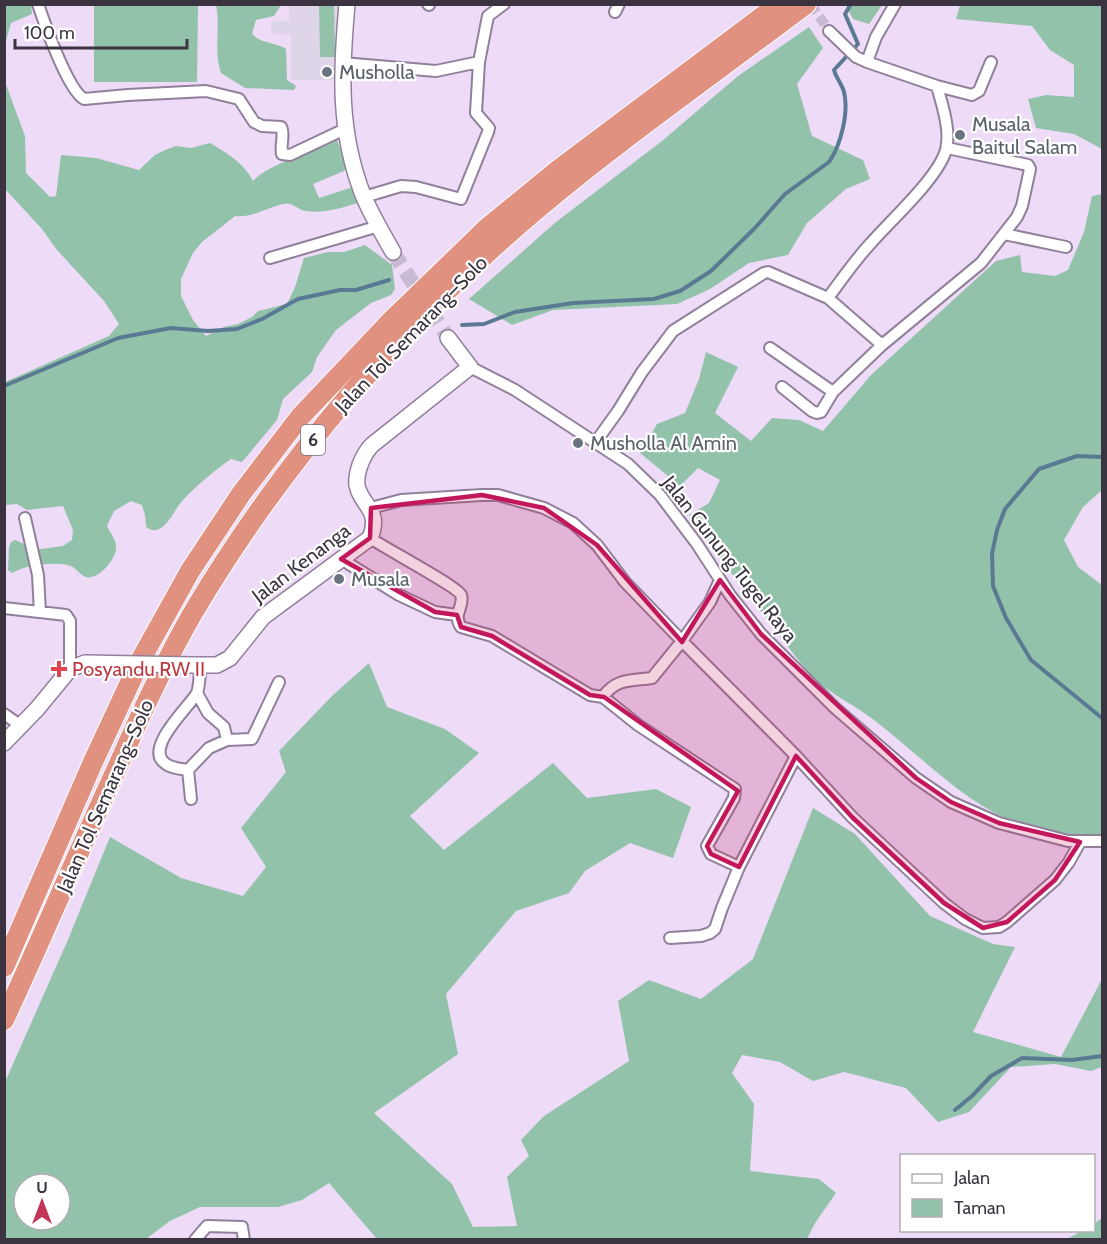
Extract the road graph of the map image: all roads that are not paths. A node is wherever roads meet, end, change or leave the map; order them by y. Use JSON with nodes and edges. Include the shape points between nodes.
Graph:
{"nodes":[{"id":1,"x":38,"y":4,"type":"edge"},
{"id":2,"x":347,"y":4,"type":"edge"},
{"id":3,"x":504,"y":4,"type":"edge"},
{"id":4,"x":779,"y":4,"type":"edge"},
{"id":5,"x":806,"y":4,"type":"edge"},
{"id":6,"x":895,"y":4,"type":"edge"},
{"id":7,"x":829,"y":31,"type":"tunnel mouth"},
{"id":8,"x":861,"y":59,"type":"junction"},
{"id":9,"x":478,"y":62,"type":"junction"},
{"id":10,"x":991,"y":62,"type":"dead end"},
{"id":11,"x":342,"y":63,"type":"junction"},
{"id":12,"x":938,"y":86,"type":"junction"},
{"id":13,"x":345,"y":129,"type":"junction"},
{"id":14,"x":947,"y":148,"type":"junction"},
{"id":15,"x":364,"y":197,"type":"junction"},
{"id":16,"x":379,"y":226,"type":"junction"},
{"id":17,"x":1004,"y":234,"type":"junction"},
{"id":18,"x":1066,"y":247,"type":"dead end"},
{"id":19,"x":393,"y":252,"type":"tunnel mouth"},
{"id":20,"x":270,"y":258,"type":"dead end"},
{"id":21,"x":828,"y":298,"type":"junction"},
{"id":22,"x":448,"y":338,"type":"tunnel mouth"},
{"id":23,"x":882,"y":345,"type":"junction"},
{"id":24,"x":770,"y":348,"type":"dead end"},
{"id":25,"x":470,"y":367,"type":"junction"},
{"id":26,"x":782,"y":387,"type":"dead end"},
{"id":27,"x":833,"y":392,"type":"junction"},
{"id":28,"x":595,"y":443,"type":"junction"},
{"id":29,"x":371,"y":507,"type":"junction"},
{"id":30,"x":25,"y":518,"type":"dead end"},
{"id":31,"x":370,"y":538,"type":"junction"},
{"id":32,"x":341,"y":559,"type":"junction"},
{"id":33,"x":720,"y":580,"type":"junction"},
{"id":34,"x":4,"y":608,"type":"edge"},
{"id":35,"x":40,"y":612,"type":"junction"},
{"id":36,"x":457,"y":615,"type":"junction"},
{"id":37,"x":682,"y":641,"type":"junction"},
{"id":38,"x":197,"y":665,"type":"junction"},
{"id":39,"x":70,"y":669,"type":"junction"},
{"id":40,"x":279,"y":682,"type":"dead end"},
{"id":41,"x":197,"y":693,"type":"junction"},
{"id":42,"x":603,"y":697,"type":"junction"},
{"id":43,"x":4,"y":714,"type":"edge"},
{"id":44,"x":20,"y":725,"type":"junction"},
{"id":45,"x":227,"y":740,"type":"junction"},
{"id":46,"x":4,"y":742,"type":"edge"},
{"id":47,"x":796,"y":756,"type":"junction"},
{"id":48,"x":188,"y":770,"type":"junction"},
{"id":49,"x":191,"y":799,"type":"dead end"},
{"id":50,"x":1102,"y":841,"type":"edge"},
{"id":51,"x":1080,"y":842,"type":"junction"},
{"id":52,"x":739,"y":867,"type":"junction"},
{"id":53,"x":670,"y":938,"type":"dead end"},
{"id":54,"x":4,"y":967,"type":"edge"},
{"id":55,"x":4,"y":1020,"type":"edge"},
{"id":56,"x":195,"y":1239,"type":"edge"},
{"id":57,"x":244,"y":1239,"type":"edge"}],
"edges":[{"from":1,"to":13,"type":"street","via":[[64,70],[78,96],[84,99],[206,91],[234,97],[243,103],[254,122],[281,127],[282,154],[288,156]]},
{"from":2,"to":11,"type":"street"},
{"from":3,"to":9,"type":"street","via":[[488,16]]},
{"from":4,"to":54,"type":"highway","name":"Jalan Tol Semarang–Solo","number":"6","via":[[487,228],[300,417],[241,494],[190,571],[140,661]]},
{"from":5,"to":55,"type":"highway","name":"Jalan Tol Semarang–Solo","number":"6","via":[[621,142],[448,290],[362,381],[287,471],[194,612],[151,692]]},
{"from":6,"to":8,"type":"street"},
{"from":7,"to":8,"type":"street"},
{"from":8,"to":12,"type":"street"},
{"from":9,"to":11,"type":"street","via":[[436,71]]},
{"from":9,"to":15,"type":"street","via":[[476,113],[489,128],[463,196],[459,199],[402,186]]},
{"from":10,"to":12,"type":"street","via":[[976,95]]},
{"from":11,"to":13,"type":"street"},
{"from":12,"to":14,"type":"street"},
{"from":13,"to":15,"type":"street"},
{"from":14,"to":17,"type":"street","via":[[1028,165],[1022,206]]},
{"from":14,"to":21,"type":"street","via":[[919,192],[869,244]]},
{"from":15,"to":16,"type":"street"},
{"from":16,"to":19,"type":"street"},
{"from":16,"to":20,"type":"street"},
{"from":17,"to":18,"type":"street"},
{"from":17,"to":23,"type":"street","via":[[981,263]]},
{"from":21,"to":23,"type":"street"},
{"from":21,"to":28,"type":"street","via":[[770,273],[759,276],[673,331]]},
{"from":22,"to":25,"type":"street"},
{"from":23,"to":27,"type":"street"},
{"from":24,"to":27,"type":"street"},
{"from":25,"to":28,"type":"street","name":"Jalan Gunung Tugel Raya","via":[[515,390]]},
{"from":25,"to":29,"type":"street","name":"Jalan Kenanga","via":[[367,450],[357,474],[357,485]]},
{"from":26,"to":27,"type":"street","via":[[817,413]]},
{"from":28,"to":33,"type":"street","name":"Jalan Gunung Tugel Raya","via":[[628,464],[660,495]]},
{"from":29,"to":31,"type":"street","name":"Jalan Kenanga","via":[[374,529]]},
{"from":29,"to":37,"type":"street","via":[[400,500],[498,495],[544,508],[573,523],[597,545],[625,582]]},
{"from":30,"to":35,"type":"street","via":[[38,575]]},
{"from":31,"to":32,"type":"street","name":"Jalan Kenanga"},
{"from":31,"to":36,"type":"street","via":[[459,592],[462,600]]},
{"from":32,"to":36,"type":"street","via":[[399,596],[435,612]]},
{"from":32,"to":38,"type":"street","name":"Jalan Kenanga","via":[[263,616],[230,658],[217,665]]},
{"from":33,"to":37,"type":"street","via":[[710,602]]},
{"from":33,"to":51,"type":"street","name":"Jalan Gunung Tugel Raya","via":[[769,642],[835,708],[916,778],[951,802],[999,823]]},
{"from":34,"to":35,"type":"street"},
{"from":35,"to":39,"type":"street","via":[[68,618]]},
{"from":36,"to":42,"type":"street","via":[[461,627],[492,636],[590,695]]},
{"from":37,"to":42,"type":"street","via":[[652,678],[617,683]]},
{"from":37,"to":47,"type":"street"},
{"from":38,"to":39,"type":"street","name":"Jalan Kenanga","bridge":true,"via":[[86,663]]},
{"from":38,"to":41,"type":"street"},
{"from":39,"to":44,"type":"street"},
{"from":40,"to":45,"type":"street","via":[[252,739]]},
{"from":41,"to":45,"type":"street","via":[[208,713],[224,727]]},
{"from":41,"to":48,"type":"street","via":[[171,724],[160,749],[166,764]]},
{"from":42,"to":52,"type":"street","via":[[735,789],[734,798],[707,846],[711,854]]},
{"from":43,"to":44,"type":"street"},
{"from":44,"to":46,"type":"street"},
{"from":45,"to":48,"type":"street","via":[[209,748]]},
{"from":47,"to":51,"type":"street","via":[[852,817],[945,903],[983,928],[999,927],[1054,880]]},
{"from":47,"to":52,"type":"street"},
{"from":48,"to":49,"type":"street"},
{"from":50,"to":51,"type":"street","name":"Jalan Gunung Tugel Raya"},
{"from":52,"to":53,"type":"street","via":[[715,929],[701,936]]},
{"from":56,"to":57,"type":"street","via":[[207,1226],[242,1227]]}]}
